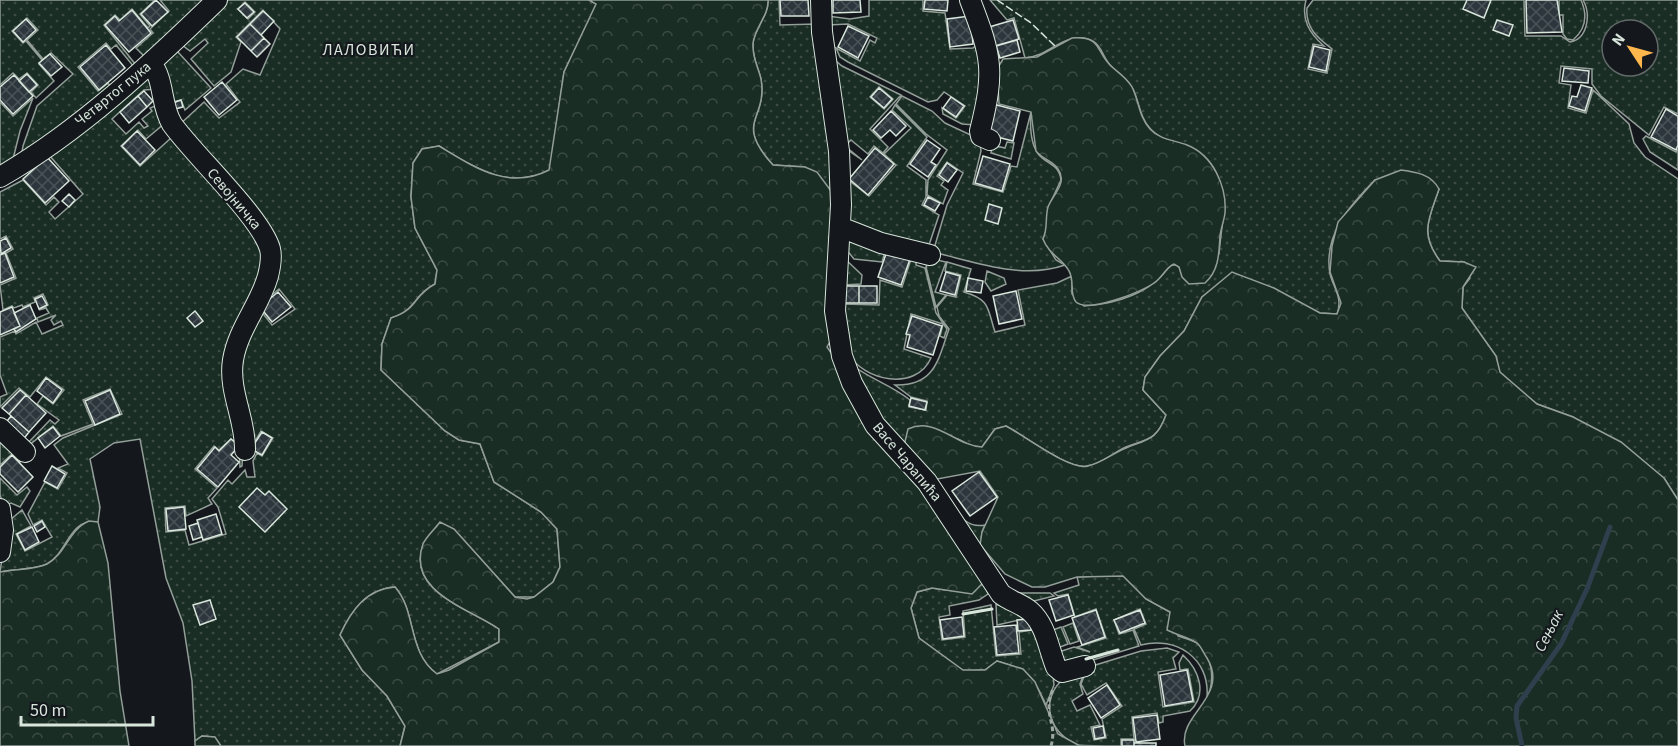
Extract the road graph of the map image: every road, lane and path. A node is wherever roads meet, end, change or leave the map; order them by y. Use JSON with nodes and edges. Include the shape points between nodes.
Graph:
{"nodes":[{"id":1,"x":217,"y":0,"type":"edge"},
{"id":2,"x":821,"y":0,"type":"edge"},
{"id":3,"x":970,"y":0,"type":"edge"},
{"id":4,"x":152,"y":63,"type":"junction"},
{"id":5,"x":985,"y":135,"type":"dead end"},
{"id":6,"x":0,"y":177,"type":"edge"},
{"id":7,"x":840,"y":227,"type":"junction"},
{"id":8,"x":930,"y":255,"type":"dead end"},
{"id":9,"x":0,"y":428,"type":"edge"},
{"id":10,"x":245,"y":450,"type":"dead end"},
{"id":11,"x":25,"y":452,"type":"dead end"},
{"id":12,"x":0,"y":509,"type":"edge"},
{"id":13,"x":0,"y":552,"type":"edge"},
{"id":14,"x":1085,"y":666,"type":"dead end"},
{"id":15,"x":1062,"y":672,"type":"junction"},
{"id":16,"x":1051,"y":746,"type":"edge"}],
"edges":[{"from":1,"to":4,"type":"street","name":"Четвртог пука"},
{"from":2,"to":7,"type":"street","name":"Васе Чарапића","via":[[839,151]]},
{"from":3,"to":5,"type":"street","via":[[991,70]]},
{"from":4,"to":6,"type":"street","name":"Четвртог пука","via":[[57,140]]},
{"from":4,"to":10,"type":"street","name":"Севојничка","via":[[160,76],[163,105],[172,124],[258,227],[270,251],[268,277],[238,340],[233,362]]},
{"from":7,"to":8,"type":"street","via":[[881,243]]},
{"from":7,"to":15,"type":"street","name":"Васе Чарапића","via":[[837,338],[852,383],[875,425],[927,482],[1001,594],[1028,609],[1037,619],[1056,667]]},
{"from":9,"to":11,"type":"street"},
{"from":12,"to":13,"type":"street"},
{"from":14,"to":15,"type":"street"},
{"from":15,"to":16,"type":"path","via":[[1047,704],[1053,730]]}]}
